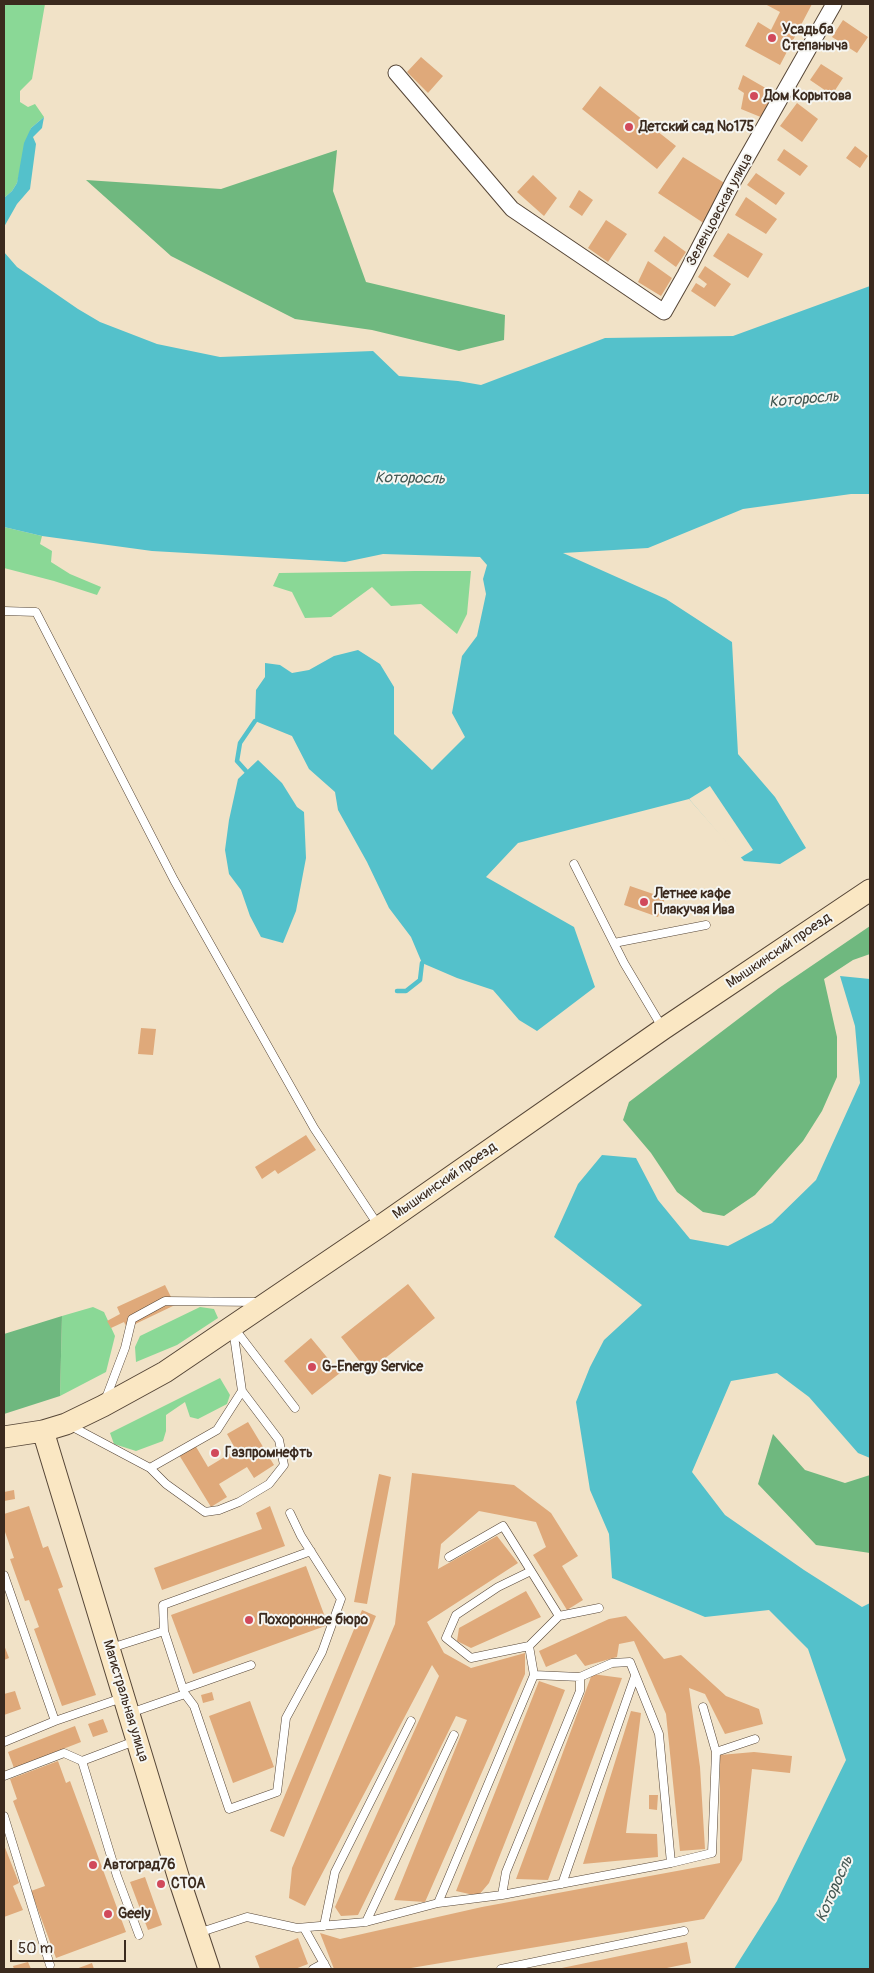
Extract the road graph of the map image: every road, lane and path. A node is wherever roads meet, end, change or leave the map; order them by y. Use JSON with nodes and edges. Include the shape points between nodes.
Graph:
{"nodes":[{"id":1,"x":834,"y":4,"type":"edge"},
{"id":2,"x":396,"y":73,"type":"dead end"},
{"id":3,"x":4,"y":611,"type":"edge"},
{"id":4,"x":574,"y":864,"type":"dead end"},
{"id":5,"x":870,"y":890,"type":"edge"},
{"id":6,"x":706,"y":925,"type":"dead end"},
{"id":7,"x":614,"y":943,"type":"junction"},
{"id":8,"x":663,"y":1029,"type":"junction"},
{"id":9,"x":379,"y":1227,"type":"junction"},
{"id":10,"x":270,"y":1302,"type":"junction"},
{"id":11,"x":233,"y":1326,"type":"junction"},
{"id":12,"x":242,"y":1391,"type":"junction"},
{"id":13,"x":103,"y":1406,"type":"junction"},
{"id":14,"x":295,"y":1408,"type":"dead end"},
{"id":15,"x":66,"y":1424,"type":"junction"},
{"id":16,"x":42,"y":1431,"type":"junction"},
{"id":17,"x":4,"y":1437,"type":"edge"},
{"id":18,"x":150,"y":1468,"type":"junction"},
{"id":19,"x":290,"y":1513,"type":"dead end"},
{"id":20,"x":311,"y":1551,"type":"junction"},
{"id":21,"x":449,"y":1557,"type":"dead end"},
{"id":22,"x":531,"y":1571,"type":"junction"},
{"id":23,"x":4,"y":1575,"type":"edge"},
{"id":24,"x":13,"y":1600,"type":"junction"},
{"id":25,"x":4,"y":1603,"type":"edge"},
{"id":26,"x":599,"y":1608,"type":"dead end"},
{"id":27,"x":559,"y":1616,"type":"junction"},
{"id":28,"x":164,"y":1631,"type":"junction"},
{"id":29,"x":529,"y":1646,"type":"junction"},
{"id":30,"x":109,"y":1648,"type":"junction"},
{"id":31,"x":251,"y":1665,"type":"dead end"},
{"id":32,"x":534,"y":1675,"type":"junction"},
{"id":33,"x":635,"y":1676,"type":"junction"},
{"id":34,"x":580,"y":1677,"type":"junction"},
{"id":35,"x":184,"y":1692,"type":"junction"},
{"id":36,"x":126,"y":1706,"type":"junction"},
{"id":37,"x":703,"y":1707,"type":"dead end"},
{"id":38,"x":55,"y":1720,"type":"junction"},
{"id":39,"x":411,"y":1721,"type":"dead end"},
{"id":40,"x":454,"y":1735,"type":"dead end"},
{"id":41,"x":755,"y":1739,"type":"dead end"},
{"id":42,"x":137,"y":1740,"type":"junction"},
{"id":43,"x":4,"y":1742,"type":"edge"},
{"id":44,"x":716,"y":1752,"type":"junction"},
{"id":45,"x":82,"y":1761,"type":"junction"},
{"id":46,"x":4,"y":1776,"type":"edge"},
{"id":47,"x":4,"y":1816,"type":"edge"},
{"id":48,"x":671,"y":1863,"type":"junction"},
{"id":49,"x":562,"y":1884,"type":"junction"},
{"id":50,"x":502,"y":1895,"type":"junction"},
{"id":51,"x":438,"y":1903,"type":"junction"},
{"id":52,"x":366,"y":1922,"type":"junction"},
{"id":53,"x":324,"y":1926,"type":"junction"},
{"id":54,"x":304,"y":1928,"type":"junction"},
{"id":55,"x":684,"y":1931,"type":"dead end"},
{"id":56,"x":197,"y":1933,"type":"junction"},
{"id":57,"x":139,"y":1936,"type":"dead end"},
{"id":58,"x":50,"y":1965,"type":"dead end"},
{"id":59,"x":326,"y":1966,"type":"edge"},
{"id":60,"x":209,"y":1969,"type":"edge"},
{"id":61,"x":312,"y":1969,"type":"edge"},
{"id":62,"x":501,"y":1969,"type":"edge"}],
"edges":[{"from":1,"to":2,"type":"street","name":"Зеленцовская улица","via":[[734,180],[664,312],[512,209]]},
{"from":3,"to":9,"type":"lane","via":[[36,612],[174,880],[314,1128]]},
{"from":4,"to":7,"type":"lane"},
{"from":5,"to":8,"type":"main road","name":"Мышкинский проезд"},
{"from":6,"to":7,"type":"lane"},
{"from":7,"to":8,"type":"lane"},
{"from":8,"to":9,"type":"main road","name":"Мышкинский проезд"},
{"from":9,"to":10,"type":"main road","name":"Мышкинский проезд"},
{"from":10,"to":11,"type":"main road","name":"Мышкинский проезд"},
{"from":10,"to":13,"type":"lane","via":[[165,1301],[132,1319],[125,1348]]},
{"from":11,"to":12,"type":"lane"},
{"from":11,"to":13,"type":"main road","name":"Мышкинский проезд","via":[[165,1372]]},
{"from":11,"to":14,"type":"lane"},
{"from":12,"to":18,"type":"lane","via":[[217,1430]]},
{"from":12,"to":18,"type":"lane","via":[[279,1440],[284,1465],[269,1484],[239,1502],[205,1512]]},
{"from":13,"to":15,"type":"main road","name":"Мышкинский проезд"},
{"from":15,"to":16,"type":"main road","name":"Мышкинский проезд"},
{"from":15,"to":18,"type":"lane"},
{"from":16,"to":17,"type":"main road","name":"Мышкинский проезд"},
{"from":16,"to":30,"type":"main road","name":"Магистральная улица"},
{"from":19,"to":20,"type":"lane"},
{"from":20,"to":28,"type":"lane","via":[[162,1605]]},
{"from":20,"to":35,"type":"lane","via":[[341,1599],[322,1652],[286,1718],[277,1792],[229,1810],[194,1706]]},
{"from":21,"to":22,"type":"lane","via":[[503,1526]]},
{"from":22,"to":27,"type":"lane"},
{"from":22,"to":29,"type":"lane","via":[[498,1587],[456,1615],[446,1638],[471,1658]]},
{"from":23,"to":24,"type":"lane"},
{"from":24,"to":25,"type":"lane"},
{"from":24,"to":38,"type":"lane"},
{"from":26,"to":27,"type":"lane"},
{"from":27,"to":29,"type":"lane"},
{"from":28,"to":30,"type":"lane"},
{"from":28,"to":35,"type":"lane"},
{"from":29,"to":32,"type":"lane"},
{"from":30,"to":36,"type":"main road","name":"Магистральная улица"},
{"from":31,"to":35,"type":"lane"},
{"from":32,"to":34,"type":"lane"},
{"from":32,"to":51,"type":"lane"},
{"from":33,"to":34,"type":"lane","via":[[630,1662],[612,1663]]},
{"from":33,"to":48,"type":"lane","via":[[659,1734]]},
{"from":33,"to":49,"type":"lane"},
{"from":34,"to":50,"type":"lane","via":[[580,1691],[506,1872]]},
{"from":35,"to":36,"type":"lane"},
{"from":36,"to":38,"type":"lane"},
{"from":36,"to":42,"type":"main road","name":"Магистральная улица"},
{"from":37,"to":44,"type":"lane"},
{"from":38,"to":43,"type":"lane"},
{"from":39,"to":53,"type":"lane","via":[[335,1872]]},
{"from":40,"to":52,"type":"lane"},
{"from":41,"to":44,"type":"lane"},
{"from":42,"to":45,"type":"lane"},
{"from":42,"to":56,"type":"main road","name":"Магистральная улица"},
{"from":44,"to":48,"type":"lane","via":[[712,1854]]},
{"from":45,"to":46,"type":"lane","via":[[64,1753]]},
{"from":45,"to":57,"type":"lane"},
{"from":47,"to":58,"type":"lane"},
{"from":48,"to":49,"type":"lane"},
{"from":49,"to":50,"type":"lane"},
{"from":50,"to":51,"type":"lane"},
{"from":51,"to":52,"type":"lane"},
{"from":52,"to":53,"type":"lane"},
{"from":53,"to":54,"type":"lane"},
{"from":54,"to":56,"type":"lane","via":[[247,1917]]},
{"from":54,"to":59,"type":"lane"},
{"from":55,"to":62,"type":"lane"},
{"from":56,"to":60,"type":"main road","name":"Магистральная улица"},
{"from":59,"to":61,"type":"lane"}]}
